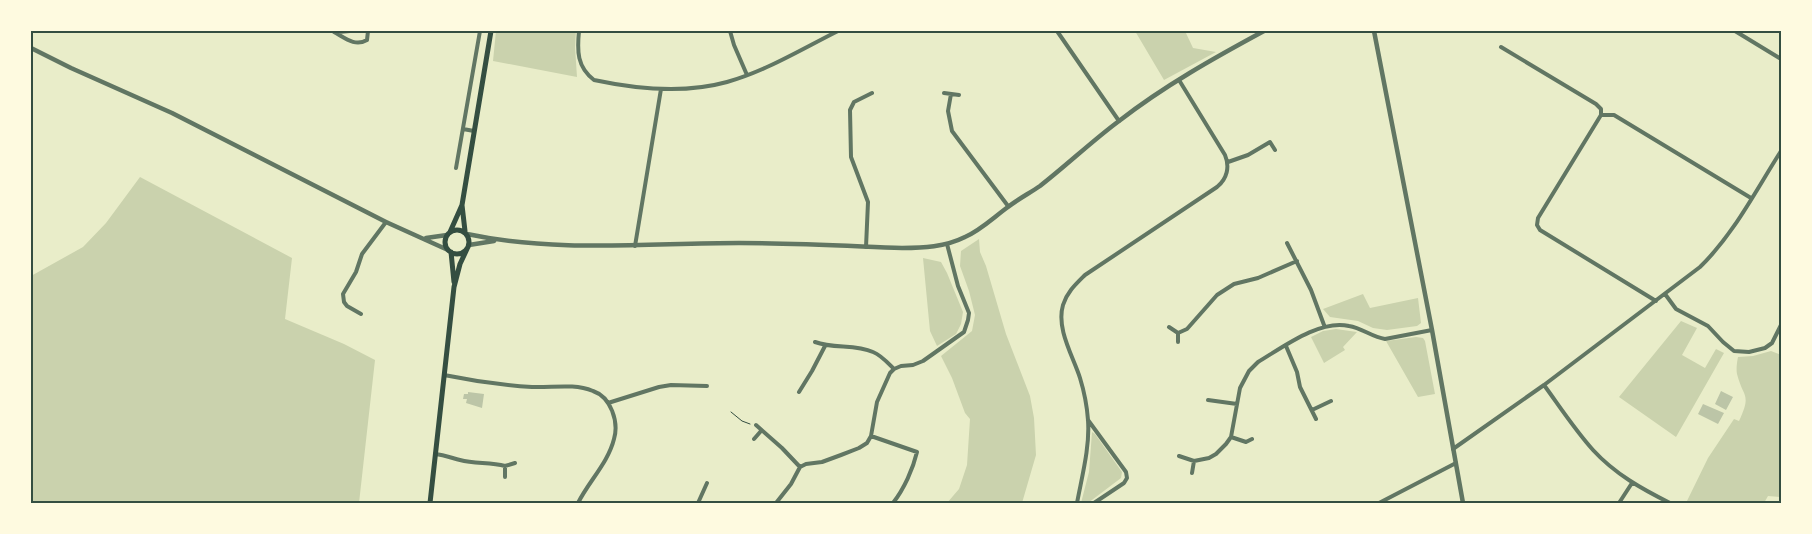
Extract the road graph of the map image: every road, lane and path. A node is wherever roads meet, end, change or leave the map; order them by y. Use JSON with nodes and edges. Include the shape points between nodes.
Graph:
{"nodes":[{"id":1,"x":350,"y":31,"type":"edge"},
{"id":2,"x":368,"y":31,"type":"edge"},
{"id":3,"x":480,"y":31,"type":"edge"},
{"id":4,"x":490,"y":31,"type":"edge"},
{"id":5,"x":579,"y":31,"type":"edge"},
{"id":6,"x":730,"y":31,"type":"edge"},
{"id":7,"x":838,"y":31,"type":"edge"},
{"id":8,"x":1057,"y":31,"type":"edge"},
{"id":9,"x":1264,"y":31,"type":"edge"},
{"id":10,"x":1374,"y":31,"type":"edge"},
{"id":11,"x":1735,"y":31,"type":"edge"},
{"id":12,"x":334,"y":32,"type":"edge"},
{"id":13,"x":1500,"y":47,"type":"dead end"},
{"id":14,"x":31,"y":48,"type":"edge"},
{"id":15,"x":1781,"y":59,"type":"edge"},
{"id":16,"x":747,"y":75,"type":"junction"},
{"id":17,"x":1179,"y":80,"type":"junction"},
{"id":18,"x":661,"y":89,"type":"junction"},
{"id":19,"x":944,"y":93,"type":"dead end"},
{"id":20,"x":872,"y":94,"type":"dead end"},
{"id":21,"x":951,"y":94,"type":"junction"},
{"id":22,"x":959,"y":95,"type":"dead end"},
{"id":23,"x":1601,"y":114,"type":"junction"},
{"id":24,"x":1119,"y":121,"type":"junction"},
{"id":25,"x":463,"y":129,"type":"junction"},
{"id":26,"x":474,"y":131,"type":"junction"},
{"id":27,"x":1275,"y":150,"type":"dead end"},
{"id":28,"x":1781,"y":150,"type":"edge"},
{"id":29,"x":1228,"y":162,"type":"junction"},
{"id":30,"x":456,"y":168,"type":"dead end"},
{"id":31,"x":1751,"y":198,"type":"junction"},
{"id":32,"x":462,"y":205,"type":"junction"},
{"id":33,"x":1008,"y":206,"type":"junction"},
{"id":34,"x":386,"y":222,"type":"junction"},
{"id":35,"x":449,"y":233,"type":"junction"},
{"id":36,"x":466,"y":233,"type":"junction"},
{"id":37,"x":422,"y":238,"type":"junction"},
{"id":38,"x":498,"y":240,"type":"junction"},
{"id":39,"x":1287,"y":243,"type":"dead end"},
{"id":40,"x":947,"y":244,"type":"junction"},
{"id":41,"x":635,"y":246,"type":"junction"},
{"id":42,"x":468,"y":247,"type":"junction"},
{"id":43,"x":866,"y":247,"type":"junction"},
{"id":44,"x":449,"y":251,"type":"junction"},
{"id":45,"x":1297,"y":260,"type":"junction"},
{"id":46,"x":454,"y":287,"type":"junction"},
{"id":47,"x":1665,"y":294,"type":"junction"},
{"id":48,"x":1656,"y":301,"type":"junction"},
{"id":49,"x":361,"y":314,"type":"dead end"},
{"id":50,"x":1781,"y":325,"type":"edge"},
{"id":51,"x":1324,"y":326,"type":"junction"},
{"id":52,"x":1169,"y":327,"type":"dead end"},
{"id":53,"x":1432,"y":330,"type":"junction"},
{"id":54,"x":1178,"y":333,"type":"junction"},
{"id":55,"x":815,"y":342,"type":"dead end"},
{"id":56,"x":1178,"y":342,"type":"dead end"},
{"id":57,"x":825,"y":346,"type":"junction"},
{"id":58,"x":1286,"y":346,"type":"junction"},
{"id":59,"x":894,"y":369,"type":"junction"},
{"id":60,"x":444,"y":375,"type":"junction"},
{"id":61,"x":1544,"y":385,"type":"junction"},
{"id":62,"x":707,"y":386,"type":"dead end"},
{"id":63,"x":799,"y":392,"type":"dead end"},
{"id":64,"x":1208,"y":400,"type":"dead end"},
{"id":65,"x":1331,"y":401,"type":"dead end"},
{"id":66,"x":608,"y":403,"type":"junction"},
{"id":67,"x":1237,"y":404,"type":"junction"},
{"id":68,"x":1312,"y":410,"type":"junction"},
{"id":69,"x":731,"y":412,"type":"dead end"},
{"id":70,"x":1316,"y":419,"type":"dead end"},
{"id":71,"x":1088,"y":420,"type":"junction"},
{"id":72,"x":756,"y":425,"type":"joint"},
{"id":73,"x":761,"y":431,"type":"junction"},
{"id":74,"x":871,"y":436,"type":"junction"},
{"id":75,"x":1231,"y":437,"type":"junction"},
{"id":76,"x":754,"y":439,"type":"dead end"},
{"id":77,"x":1252,"y":439,"type":"dead end"},
{"id":78,"x":1453,"y":449,"type":"junction"},
{"id":79,"x":436,"y":454,"type":"junction"},
{"id":80,"x":1179,"y":456,"type":"dead end"},
{"id":81,"x":1194,"y":461,"type":"junction"},
{"id":82,"x":515,"y":463,"type":"dead end"},
{"id":83,"x":1456,"y":463,"type":"junction"},
{"id":84,"x":505,"y":466,"type":"junction"},
{"id":85,"x":800,"y":467,"type":"junction"},
{"id":86,"x":1192,"y":473,"type":"dead end"},
{"id":87,"x":505,"y":477,"type":"dead end"},
{"id":88,"x":707,"y":483,"type":"dead end"},
{"id":89,"x":1632,"y":483,"type":"junction"},
{"id":90,"x":430,"y":503,"type":"edge"},
{"id":91,"x":578,"y":503,"type":"edge"},
{"id":92,"x":698,"y":503,"type":"edge"},
{"id":93,"x":776,"y":503,"type":"edge"},
{"id":94,"x":893,"y":503,"type":"edge"},
{"id":95,"x":1077,"y":503,"type":"edge"},
{"id":96,"x":1094,"y":503,"type":"edge"},
{"id":97,"x":1379,"y":503,"type":"edge"},
{"id":98,"x":1462,"y":503,"type":"edge"},
{"id":99,"x":1619,"y":503,"type":"edge"},
{"id":100,"x":1670,"y":503,"type":"edge"}],
"edges":[{"from":1,"to":12,"type":"street"},
{"from":2,"to":12,"type":"street","via":[[367,40],[361,43]]},
{"from":3,"to":25,"type":"street"},
{"from":4,"to":26,"type":"main road"},
{"from":5,"to":18,"type":"street","via":[[582,68],[594,80]]},
{"from":6,"to":16,"type":"street"},
{"from":7,"to":16,"type":"street"},
{"from":8,"to":24,"type":"street"},
{"from":9,"to":17,"type":"street"},
{"from":10,"to":53,"type":"street"},
{"from":11,"to":15,"type":"street"},
{"from":13,"to":23,"type":"street","via":[[1596,104],[1601,108]]},
{"from":14,"to":34,"type":"street","via":[[172,114]]},
{"from":16,"to":18,"type":"street","via":[[705,87]]},
{"from":17,"to":24,"type":"street"},
{"from":17,"to":29,"type":"street"},
{"from":18,"to":41,"type":"street"},
{"from":19,"to":21,"type":"street"},
{"from":20,"to":43,"type":"street","via":[[854,102],[850,110],[851,157],[868,202]]},
{"from":21,"to":22,"type":"street"},
{"from":21,"to":33,"type":"street","via":[[948,111],[952,131]]},
{"from":23,"to":31,"type":"street","via":[[1614,115]]},
{"from":23,"to":48,"type":"street","via":[[1538,218],[1537,225],[1540,230]]},
{"from":24,"to":33,"type":"street","via":[[1040,186]]},
{"from":25,"to":26,"type":"street"},
{"from":25,"to":30,"type":"street"},
{"from":26,"to":32,"type":"main road"},
{"from":27,"to":29,"type":"street","via":[[1270,142]]},
{"from":28,"to":31,"type":"street"},
{"from":29,"to":71,"type":"street","via":[[1221,184],[1085,275],[1067,295],[1062,307],[1062,326],[1080,380]]},
{"from":31,"to":47,"type":"street","via":[[1718,250]]},
{"from":32,"to":35,"type":"main road"},
{"from":32,"to":36,"type":"main road"},
{"from":33,"to":40,"type":"street","via":[[965,238]]},
{"from":34,"to":37,"type":"street"},
{"from":34,"to":49,"type":"street","via":[[362,254],[343,294],[347,306]]},
{"from":35,"to":36,"type":"main road","via":[[457,230]]},
{"from":35,"to":37,"type":"street"},
{"from":35,"to":44,"type":"main road","via":[[446,243]]},
{"from":36,"to":38,"type":"street"},
{"from":36,"to":42,"type":"main road"},
{"from":37,"to":44,"type":"street"},
{"from":38,"to":41,"type":"street"},
{"from":38,"to":42,"type":"street"},
{"from":39,"to":45,"type":"street"},
{"from":40,"to":43,"type":"street","via":[[927,248]]},
{"from":40,"to":59,"type":"street","via":[[969,313],[964,332],[923,362]]},
{"from":41,"to":43,"type":"street","via":[[739,243]]},
{"from":42,"to":44,"type":"main road","via":[[461,253]]},
{"from":42,"to":46,"type":"main road"},
{"from":44,"to":46,"type":"main road"},
{"from":45,"to":51,"type":"street"},
{"from":45,"to":54,"type":"street","via":[[1258,278],[1234,284],[1217,295],[1187,329]]},
{"from":46,"to":60,"type":"main road"},
{"from":47,"to":48,"type":"street"},
{"from":47,"to":50,"type":"street","via":[[1676,309],[1708,326],[1734,350],[1749,352],[1765,348],[1772,343]]},
{"from":48,"to":61,"type":"street"},
{"from":51,"to":53,"type":"street","via":[[1350,326],[1385,339]]},
{"from":51,"to":58,"type":"street"},
{"from":52,"to":54,"type":"street"},
{"from":53,"to":78,"type":"street"},
{"from":54,"to":56,"type":"street"},
{"from":55,"to":57,"type":"street"},
{"from":57,"to":59,"type":"street","via":[[871,351]]},
{"from":57,"to":63,"type":"street"},
{"from":58,"to":67,"type":"street","via":[[1249,371],[1240,388]]},
{"from":58,"to":68,"type":"street"},
{"from":59,"to":74,"type":"street","via":[[877,402]]},
{"from":60,"to":66,"type":"street","via":[[531,387],[575,386],[593,391]]},
{"from":60,"to":79,"type":"main road"},
{"from":61,"to":78,"type":"street"},
{"from":61,"to":89,"type":"street","via":[[1593,450]]},
{"from":62,"to":66,"type":"street","via":[[659,388]]},
{"from":64,"to":67,"type":"street"},
{"from":65,"to":68,"type":"street"},
{"from":66,"to":91,"type":"street","via":[[614,419],[615,438]]},
{"from":67,"to":75,"type":"street"},
{"from":68,"to":70,"type":"street"},
{"from":69,"to":72,"type":"path","via":[[742,421]]},
{"from":71,"to":95,"type":"street","via":[[1086,457]]},
{"from":71,"to":96,"type":"street","via":[[1126,472],[1127,478]]},
{"from":72,"to":73,"type":"street"},
{"from":73,"to":76,"type":"street"},
{"from":73,"to":85,"type":"street"},
{"from":74,"to":85,"type":"street","via":[[859,448]]},
{"from":74,"to":94,"type":"street","via":[[917,452],[900,495]]},
{"from":75,"to":77,"type":"street","via":[[1246,442]]},
{"from":75,"to":81,"type":"street","via":[[1216,454]]},
{"from":78,"to":83,"type":"street"},
{"from":79,"to":84,"type":"street"},
{"from":79,"to":90,"type":"main road"},
{"from":80,"to":81,"type":"street"},
{"from":81,"to":86,"type":"street"},
{"from":82,"to":84,"type":"street"},
{"from":83,"to":97,"type":"street"},
{"from":83,"to":98,"type":"street"},
{"from":84,"to":87,"type":"street"},
{"from":85,"to":93,"type":"street"},
{"from":88,"to":92,"type":"street"},
{"from":89,"to":99,"type":"street"},
{"from":89,"to":100,"type":"street"}]}
